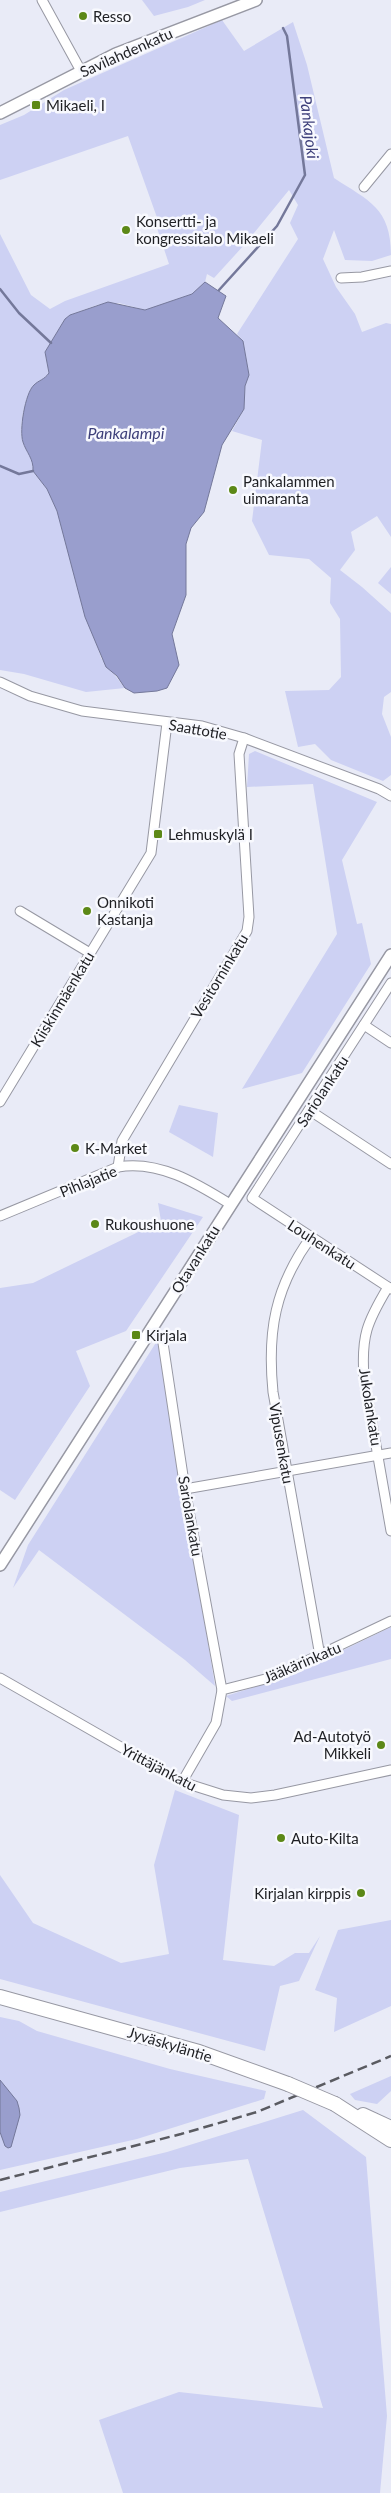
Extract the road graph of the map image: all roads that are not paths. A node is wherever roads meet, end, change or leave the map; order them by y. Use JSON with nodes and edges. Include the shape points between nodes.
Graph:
{"nodes":[{"id":1,"x":42,"y":0,"type":"edge"},
{"id":2,"x":256,"y":0,"type":"edge"},
{"id":3,"x":81,"y":71,"type":"junction"},
{"id":4,"x":0,"y":114,"type":"edge"},
{"id":5,"x":391,"y":154,"type":"edge"},
{"id":6,"x":364,"y":187,"type":"dead end"},
{"id":7,"x":391,"y":271,"type":"edge"},
{"id":8,"x":342,"y":278,"type":"dead end"},
{"id":9,"x":0,"y":682,"type":"edge"},
{"id":10,"x":167,"y":723,"type":"junction"},
{"id":11,"x":244,"y":738,"type":"junction"},
{"id":12,"x":391,"y":796,"type":"edge"},
{"id":13,"x":20,"y":911,"type":"dead end"},
{"id":14,"x":90,"y":953,"type":"junction"},
{"id":15,"x":391,"y":955,"type":"edge"},
{"id":16,"x":391,"y":983,"type":"edge"},
{"id":17,"x":364,"y":1025,"type":"junction"},
{"id":18,"x":391,"y":1043,"type":"edge"},
{"id":19,"x":0,"y":1102,"type":"edge"},
{"id":20,"x":309,"y":1110,"type":"junction"},
{"id":21,"x":391,"y":1164,"type":"edge"},
{"id":22,"x":118,"y":1167,"type":"junction"},
{"id":23,"x":252,"y":1198,"type":"joint"},
{"id":24,"x":230,"y":1204,"type":"junction"},
{"id":25,"x":0,"y":1216,"type":"edge"},
{"id":26,"x":311,"y":1237,"type":"junction"},
{"id":27,"x":390,"y":1288,"type":"edge"},
{"id":28,"x":163,"y":1342,"type":"dead end"},
{"id":29,"x":391,"y":1453,"type":"edge"},
{"id":30,"x":378,"y":1455,"type":"junction"},
{"id":31,"x":287,"y":1471,"type":"junction"},
{"id":32,"x":185,"y":1489,"type":"junction"},
{"id":33,"x":391,"y":1531,"type":"edge"},
{"id":34,"x":0,"y":1565,"type":"edge"},
{"id":35,"x":391,"y":1620,"type":"edge"},
{"id":36,"x":320,"y":1656,"type":"junction"},
{"id":37,"x":0,"y":1678,"type":"edge"},
{"id":38,"x":222,"y":1690,"type":"junction"},
{"id":39,"x":391,"y":1770,"type":"edge"},
{"id":40,"x":182,"y":1782,"type":"junction"},
{"id":41,"x":0,"y":1997,"type":"edge"},
{"id":42,"x":335,"y":2104,"type":"junction"},
{"id":43,"x":391,"y":2128,"type":"edge"},
{"id":44,"x":391,"y":2140,"type":"edge"}],
"edges":[{"from":1,"to":3,"type":"street"},
{"from":2,"to":3,"type":"main road","name":"Savilahdenkatu","via":[[157,36]]},
{"from":3,"to":4,"type":"main road","name":"Savilahdenkatu"},
{"from":5,"to":6,"type":"street"},
{"from":7,"to":8,"type":"street"},
{"from":9,"to":10,"type":"street","name":"Saattotie","via":[[52,704]]},
{"from":10,"to":11,"type":"street","name":"Saattotie","via":[[202,726]]},
{"from":10,"to":14,"type":"street","name":"Kiiskinmäenkatu","via":[[150,853]]},
{"from":11,"to":12,"type":"street","name":"Saattotie"},
{"from":11,"to":22,"type":"street","name":"Vesitorninkatu","via":[[239,754],[249,917],[247,931],[122,1141]]},
{"from":13,"to":14,"type":"street"},
{"from":14,"to":19,"type":"street","name":"Kiiskinmäenkatu"},
{"from":15,"to":24,"type":"main road","name":"Otavankatu"},
{"from":16,"to":17,"type":"street","name":"Sariolankatu"},
{"from":17,"to":18,"type":"street"},
{"from":17,"to":20,"type":"street","name":"Sariolankatu"},
{"from":20,"to":21,"type":"street"},
{"from":20,"to":23,"type":"street","name":"Sariolankatu"},
{"from":22,"to":24,"type":"street","name":"Pihlajatie","via":[[133,1164],[154,1166]]},
{"from":22,"to":25,"type":"street","name":"Pihlajatie"},
{"from":23,"to":26,"type":"street","name":"Louhenkatu"},
{"from":24,"to":34,"type":"main road","name":"Otavankatu"},
{"from":26,"to":27,"type":"street","name":"Louhenkatu"},
{"from":26,"to":31,"type":"street","name":"Vipusenkatu","via":[[284,1280],[272,1332],[273,1392]]},
{"from":27,"to":30,"type":"street","name":"Jukolankatu","via":[[372,1313],[362,1353]]},
{"from":28,"to":32,"type":"street","name":"Sariolankatu"},
{"from":29,"to":30,"type":"street"},
{"from":30,"to":31,"type":"street"},
{"from":30,"to":33,"type":"street","name":"Jukolankatu"},
{"from":31,"to":32,"type":"street"},
{"from":31,"to":36,"type":"street","name":"Vipusenkatu"},
{"from":32,"to":38,"type":"street","name":"Sariolankatu"},
{"from":35,"to":36,"type":"street","name":"Jääkärinkatu"},
{"from":36,"to":38,"type":"street","name":"Jääkärinkatu","via":[[274,1677]]},
{"from":37,"to":40,"type":"street","name":"Yrittäjänkatu"},
{"from":38,"to":40,"type":"street","via":[[216,1722]]},
{"from":39,"to":40,"type":"street","name":"Yrittäjänkatu","via":[[250,1798],[223,1795]]},
{"from":41,"to":42,"type":"highway","name":"Jyväskyläntie","bridge":true,"via":[[199,2052]]},
{"from":42,"to":43,"type":"highway","name":"Jyväskyläntie"},
{"from":42,"to":44,"type":"highway","name":"Jyväskyläntie"}]}
